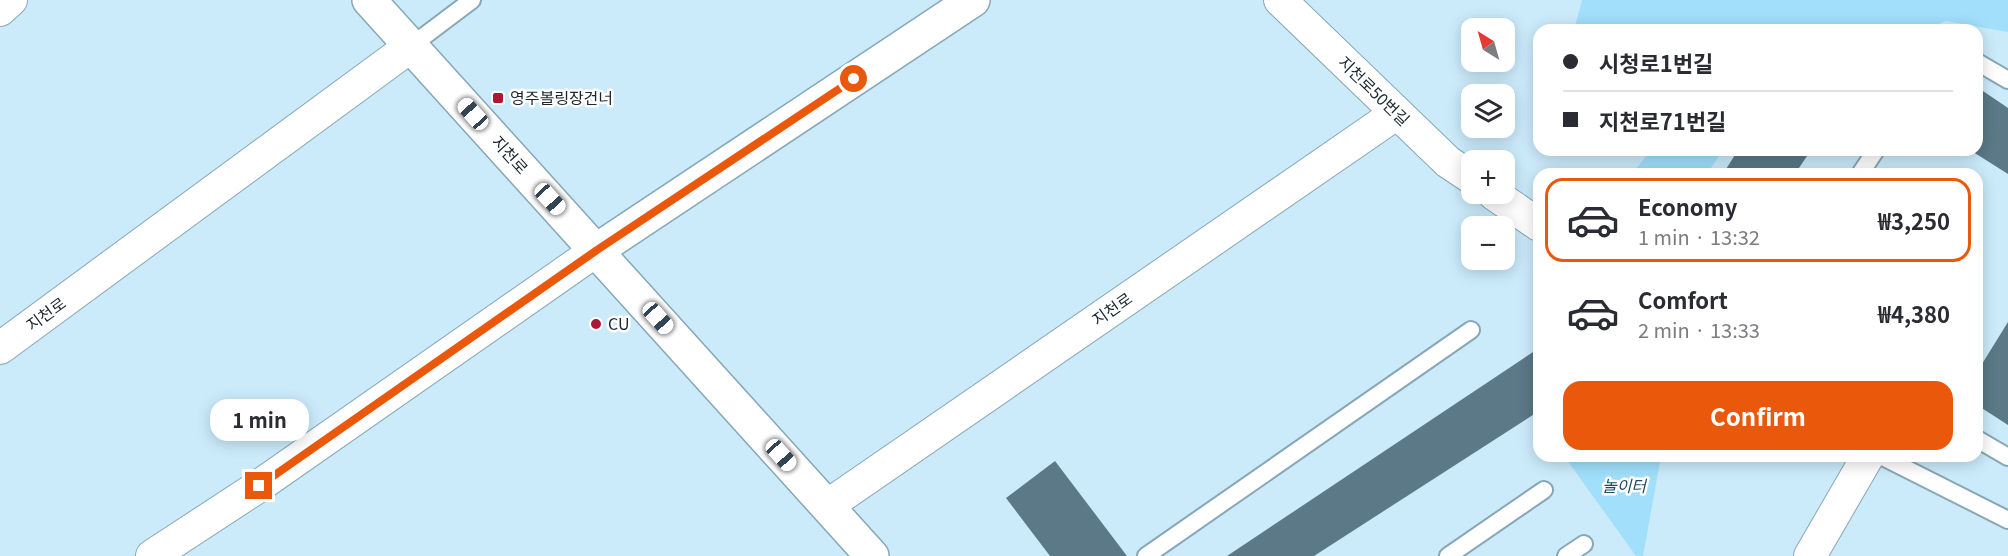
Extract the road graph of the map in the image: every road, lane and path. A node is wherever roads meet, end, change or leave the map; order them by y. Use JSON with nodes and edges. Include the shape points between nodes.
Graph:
{"nodes":[{"id":1,"x":11,"y":0,"type":"edge"},
{"id":2,"x":369,"y":0,"type":"edge"},
{"id":3,"x":472,"y":0,"type":"edge"},
{"id":4,"x":972,"y":0,"type":"edge"},
{"id":5,"x":1280,"y":0,"type":"edge"},
{"id":6,"x":0,"y":10,"type":"edge"},
{"id":7,"x":411,"y":46,"type":"junction"},
{"id":8,"x":1983,"y":65,"type":"edge"},
{"id":9,"x":2008,"y":80,"type":"edge"},
{"id":10,"x":1397,"y":113,"type":"junction"},
{"id":11,"x":1461,"y":171,"type":"edge"},
{"id":12,"x":1509,"y":204,"type":"edge"},
{"id":13,"x":1533,"y":221,"type":"edge"},
{"id":14,"x":597,"y":250,"type":"junction"},
{"id":15,"x":1471,"y":330,"type":"dead end"},
{"id":16,"x":0,"y":348,"type":"edge"},
{"id":17,"x":1983,"y":442,"type":"edge"},
{"id":18,"x":2008,"y":457,"type":"edge"},
{"id":19,"x":1865,"y":462,"type":"edge"},
{"id":20,"x":1893,"y":462,"type":"edge"},
{"id":21,"x":1544,"y":490,"type":"dead end"},
{"id":22,"x":827,"y":506,"type":"junction"},
{"id":23,"x":2008,"y":520,"type":"edge"},
{"id":24,"x":1584,"y":544,"type":"dead end"},
{"id":25,"x":152,"y":556,"type":"edge"},
{"id":26,"x":872,"y":556,"type":"edge"},
{"id":27,"x":1146,"y":556,"type":"edge"},
{"id":28,"x":1448,"y":556,"type":"edge"},
{"id":29,"x":1566,"y":556,"type":"edge"},
{"id":30,"x":1810,"y":556,"type":"edge"}],
"edges":[{"from":1,"to":6,"type":"street"},
{"from":2,"to":7,"type":"main road","name":"지천로"},
{"from":3,"to":7,"type":"lane"},
{"from":4,"to":14,"type":"main road"},
{"from":5,"to":10,"type":"street","name":"지천로50번길"},
{"from":7,"to":14,"type":"main road","name":"지천로"},
{"from":7,"to":16,"type":"street","name":"지천로"},
{"from":8,"to":9,"type":"lane"},
{"from":10,"to":11,"type":"street","name":"지천로50번길"},
{"from":10,"to":22,"type":"street","name":"지천로"},
{"from":12,"to":13,"type":"street"},
{"from":14,"to":22,"type":"main road","name":"지천로"},
{"from":14,"to":25,"type":"street"},
{"from":15,"to":27,"type":"lane"},
{"from":17,"to":18,"type":"lane"},
{"from":19,"to":30,"type":"street"},
{"from":20,"to":23,"type":"lane"},
{"from":21,"to":28,"type":"lane"},
{"from":22,"to":26,"type":"main road","name":"지천로"},
{"from":24,"to":29,"type":"lane"}]}
